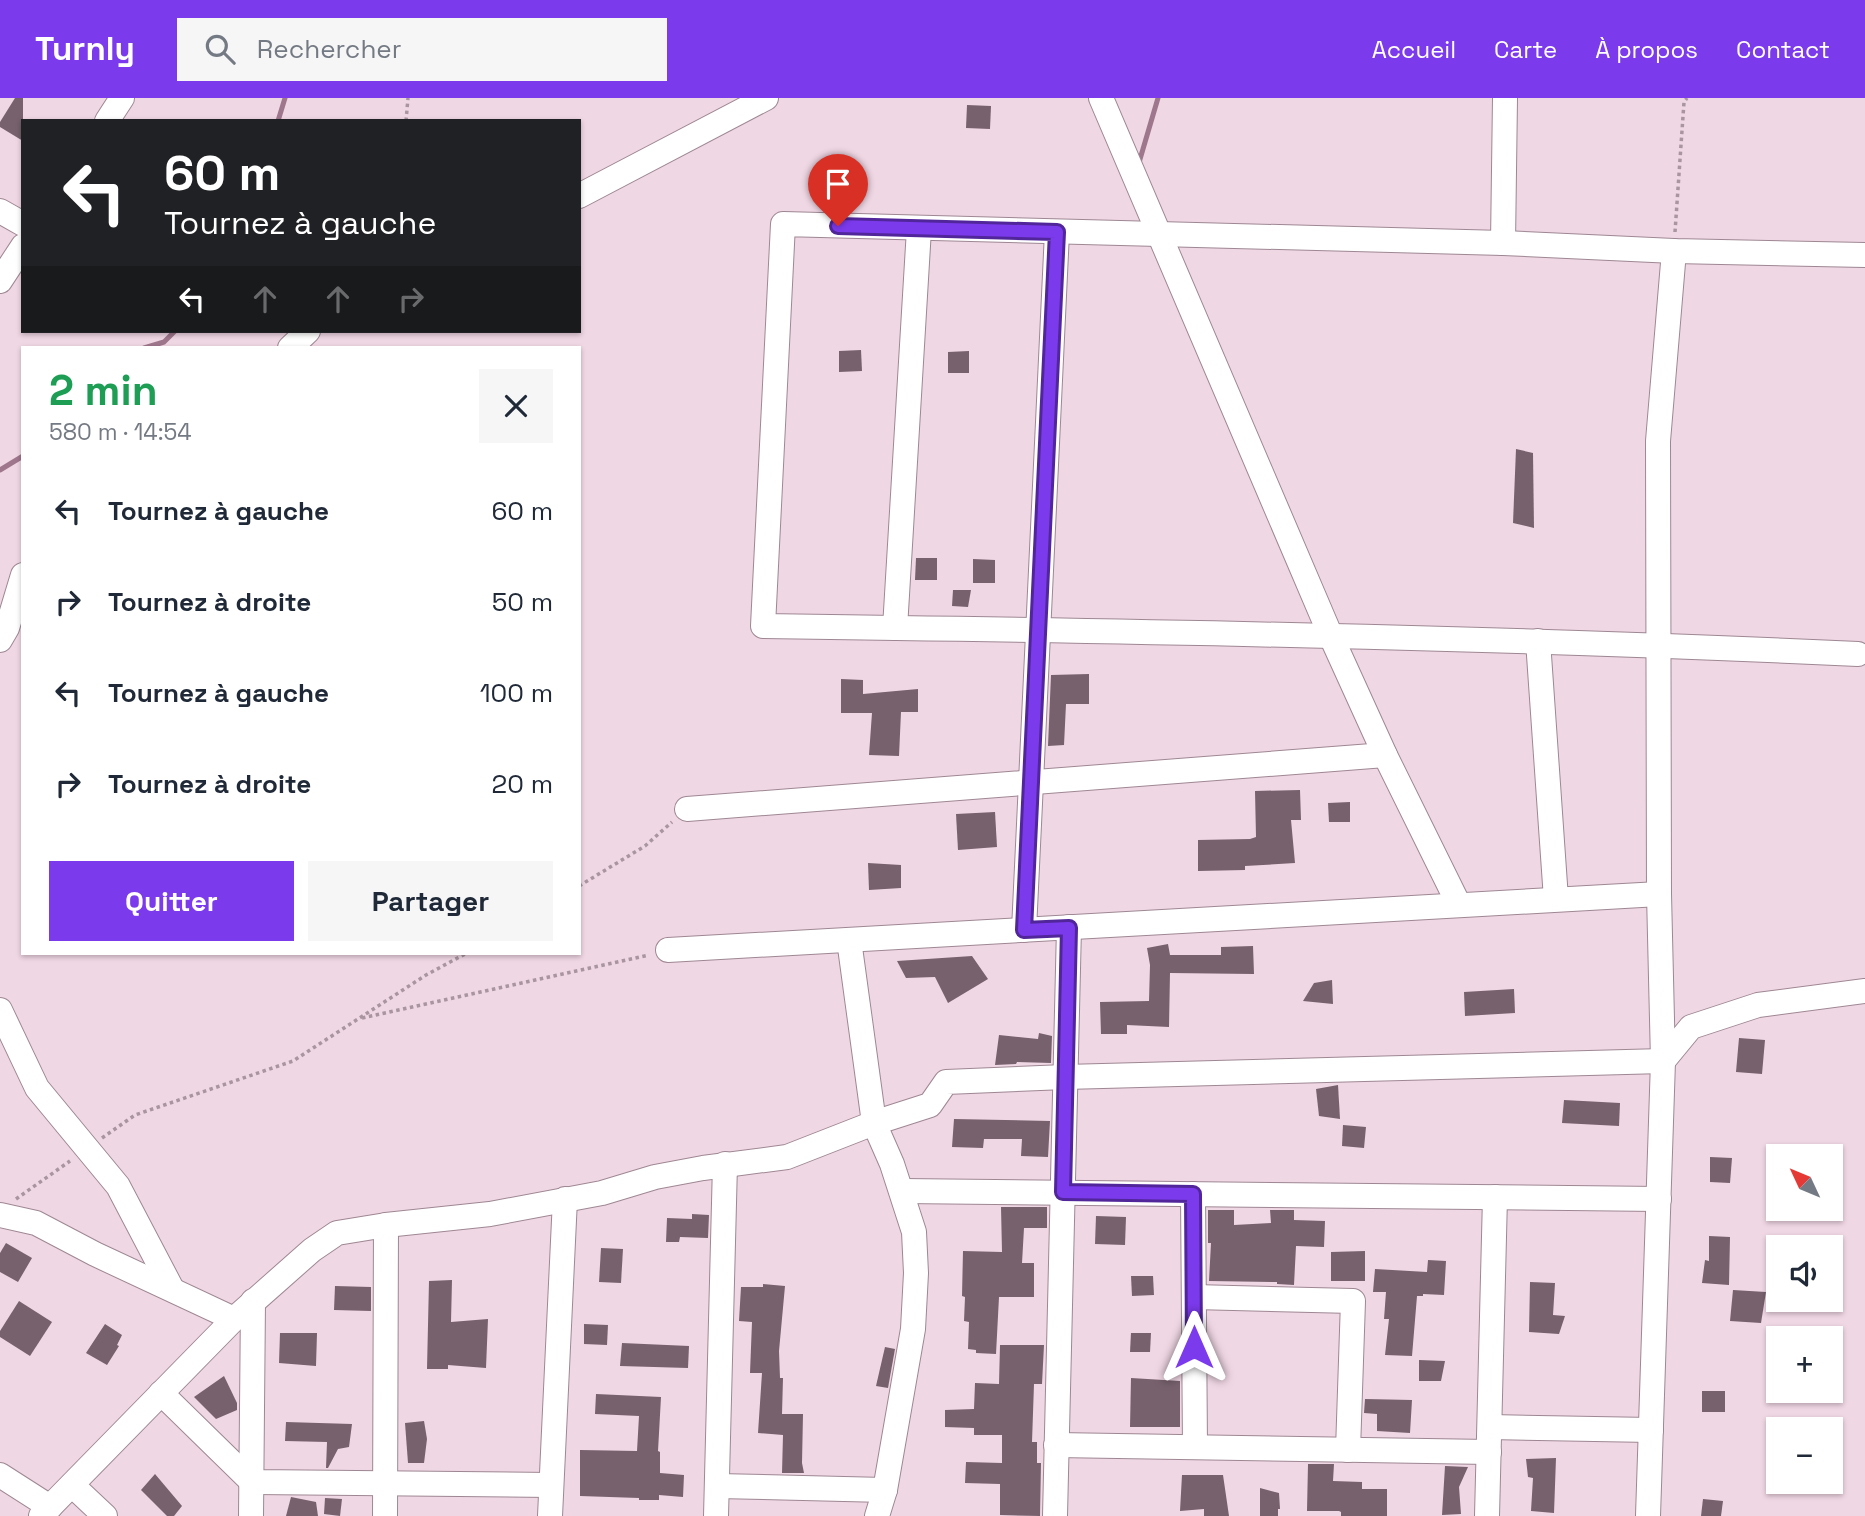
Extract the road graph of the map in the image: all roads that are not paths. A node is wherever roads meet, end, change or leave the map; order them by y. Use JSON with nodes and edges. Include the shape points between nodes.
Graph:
{"nodes":[{"id":1,"x":122,"y":98,"type":"edge"},
{"id":2,"x":766,"y":98,"type":"edge"},
{"id":3,"x":1101,"y":98,"type":"edge"},
{"id":4,"x":1505,"y":98,"type":"edge"},
{"id":5,"x":108,"y":119,"type":"edge"},
{"id":6,"x":581,"y":195,"type":"edge"},
{"id":7,"x":0,"y":211,"type":"edge"},
{"id":8,"x":21,"y":224,"type":"edge"},
{"id":9,"x":919,"y":229,"type":"junction"},
{"id":10,"x":1057,"y":232,"type":"junction"},
{"id":11,"x":1159,"y":235,"type":"junction"},
{"id":12,"x":1503,"y":243,"type":"junction"},
{"id":13,"x":21,"y":249,"type":"edge"},
{"id":14,"x":1674,"y":251,"type":"junction"},
{"id":15,"x":1865,"y":255,"type":"edge"},
{"id":16,"x":0,"y":281,"type":"edge"},
{"id":17,"x":306,"y":333,"type":"edge"},
{"id":18,"x":292,"y":346,"type":"edge"},
{"id":19,"x":21,"y":582,"type":"edge"},
{"id":20,"x":895,"y":628,"type":"junction"},
{"id":21,"x":1038,"y":630,"type":"junction"},
{"id":22,"x":1330,"y":635,"type":"junction"},
{"id":23,"x":0,"y":640,"type":"edge"},
{"id":24,"x":1538,"y":641,"type":"junction"},
{"id":25,"x":1658,"y":645,"type":"junction"},
{"id":26,"x":1858,"y":654,"type":"dead end"},
{"id":27,"x":1385,"y":755,"type":"junction"},
{"id":28,"x":1031,"y":782,"type":"junction"},
{"id":29,"x":687,"y":808,"type":"road end"},
{"id":30,"x":1659,"y":894,"type":"junction"},
{"id":31,"x":1556,"y":900,"type":"junction"},
{"id":32,"x":1460,"y":905,"type":"junction"},
{"id":33,"x":1069,"y":928,"type":"junction"},
{"id":34,"x":1024,"y":930,"type":"junction"},
{"id":35,"x":849,"y":940,"type":"junction"},
{"id":36,"x":668,"y":950,"type":"road end"},
{"id":37,"x":1865,"y":990,"type":"edge"},
{"id":38,"x":0,"y":1010,"type":"edge"},
{"id":39,"x":1663,"y":1061,"type":"junction"},
{"id":40,"x":1065,"y":1077,"type":"junction"},
{"id":41,"x":874,"y":1123,"type":"junction"},
{"id":42,"x":725,"y":1164,"type":"junction"},
{"id":43,"x":902,"y":1191,"type":"junction"},
{"id":44,"x":1063,"y":1192,"type":"junction"},
{"id":45,"x":1193,"y":1194,"type":"junction"},
{"id":46,"x":1495,"y":1197,"type":"junction"},
{"id":47,"x":565,"y":1199,"type":"junction"},
{"id":48,"x":1659,"y":1199,"type":"junction"},
{"id":49,"x":5,"y":1209,"type":"edge"},
{"id":50,"x":386,"y":1225,"type":"junction"},
{"id":51,"x":172,"y":1289,"type":"junction"},
{"id":52,"x":1194,"y":1297,"type":"junction"},
{"id":53,"x":253,"y":1301,"type":"junction"},
{"id":54,"x":234,"y":1319,"type":"junction"},
{"id":55,"x":161,"y":1393,"type":"junction"},
{"id":56,"x":1490,"y":1427,"type":"junction"},
{"id":57,"x":1651,"y":1430,"type":"junction"},
{"id":58,"x":1056,"y":1445,"type":"junction"},
{"id":59,"x":1195,"y":1447,"type":"junction"},
{"id":60,"x":1348,"y":1450,"type":"junction"},
{"id":61,"x":1489,"y":1452,"type":"junction"},
{"id":62,"x":0,"y":1475,"type":"edge"},
{"id":63,"x":253,"y":1482,"type":"junction"},
{"id":64,"x":385,"y":1483,"type":"junction"},
{"id":65,"x":72,"y":1485,"type":"junction"},
{"id":66,"x":551,"y":1485,"type":"junction"},
{"id":67,"x":717,"y":1486,"type":"junction"},
{"id":68,"x":885,"y":1490,"type":"junction"},
{"id":69,"x":46,"y":1511,"type":"edge"},
{"id":70,"x":104,"y":1516,"type":"edge"},
{"id":71,"x":251,"y":1516,"type":"edge"},
{"id":72,"x":385,"y":1516,"type":"edge"},
{"id":73,"x":550,"y":1516,"type":"edge"},
{"id":74,"x":716,"y":1516,"type":"edge"},
{"id":75,"x":877,"y":1516,"type":"edge"},
{"id":76,"x":1055,"y":1516,"type":"edge"},
{"id":77,"x":1487,"y":1516,"type":"edge"},
{"id":78,"x":1648,"y":1516,"type":"edge"}],
"edges":[{"from":1,"to":5,"type":"street"},
{"from":2,"to":6,"type":"street"},
{"from":3,"to":11,"type":"street"},
{"from":4,"to":12,"type":"street"},
{"from":7,"to":8,"type":"street"},
{"from":9,"to":10,"type":"street"},
{"from":9,"to":20,"type":"street"},
{"from":9,"to":20,"type":"street","via":[[783,224],[763,626]]},
{"from":10,"to":11,"type":"street"},
{"from":10,"to":21,"type":"street"},
{"from":11,"to":12,"type":"street"},
{"from":11,"to":22,"type":"street"},
{"from":12,"to":14,"type":"street"},
{"from":13,"to":16,"type":"street"},
{"from":14,"to":15,"type":"street"},
{"from":14,"to":25,"type":"street","via":[[1658,441]]},
{"from":17,"to":18,"type":"street"},
{"from":19,"to":23,"type":"street"},
{"from":20,"to":21,"type":"street"},
{"from":21,"to":22,"type":"street"},
{"from":21,"to":28,"type":"street"},
{"from":22,"to":24,"type":"street"},
{"from":22,"to":27,"type":"street"},
{"from":24,"to":25,"type":"street"},
{"from":24,"to":31,"type":"street"},
{"from":25,"to":26,"type":"street"},
{"from":25,"to":30,"type":"street"},
{"from":27,"to":28,"type":"street"},
{"from":27,"to":32,"type":"street"},
{"from":28,"to":29,"type":"street"},
{"from":28,"to":34,"type":"street"},
{"from":30,"to":31,"type":"street"},
{"from":30,"to":39,"type":"street"},
{"from":31,"to":32,"type":"street"},
{"from":32,"to":33,"type":"street"},
{"from":33,"to":34,"type":"street"},
{"from":33,"to":40,"type":"street"},
{"from":34,"to":35,"type":"street"},
{"from":35,"to":36,"type":"street"},
{"from":35,"to":41,"type":"street"},
{"from":37,"to":39,"type":"street","via":[[1758,1005],[1691,1027]]},
{"from":38,"to":51,"type":"street","via":[[37,1088],[118,1186]]},
{"from":39,"to":40,"type":"street"},
{"from":39,"to":48,"type":"street"},
{"from":40,"to":41,"type":"street","via":[[946,1082],[930,1105]]},
{"from":40,"to":44,"type":"street"},
{"from":41,"to":42,"type":"street","via":[[787,1157]]},
{"from":41,"to":43,"type":"street"},
{"from":42,"to":47,"type":"street"},
{"from":42,"to":67,"type":"street"},
{"from":43,"to":44,"type":"street"},
{"from":43,"to":68,"type":"street","via":[[914,1232],[916,1305]]},
{"from":44,"to":45,"type":"street"},
{"from":44,"to":58,"type":"street"},
{"from":45,"to":46,"type":"street"},
{"from":45,"to":52,"type":"street"},
{"from":46,"to":48,"type":"street"},
{"from":46,"to":56,"type":"street"},
{"from":47,"to":50,"type":"street","via":[[491,1214]]},
{"from":47,"to":66,"type":"street"},
{"from":48,"to":57,"type":"street"},
{"from":49,"to":51,"type":"street"},
{"from":50,"to":53,"type":"street","via":[[328,1238]]},
{"from":50,"to":64,"type":"street"},
{"from":51,"to":54,"type":"street"},
{"from":52,"to":59,"type":"street"},
{"from":52,"to":60,"type":"street","via":[[1353,1301]]},
{"from":53,"to":54,"type":"street"},
{"from":53,"to":63,"type":"street"},
{"from":54,"to":55,"type":"street"},
{"from":55,"to":63,"type":"street"},
{"from":55,"to":65,"type":"street"},
{"from":56,"to":57,"type":"street"},
{"from":56,"to":61,"type":"street"},
{"from":57,"to":78,"type":"street"},
{"from":58,"to":59,"type":"street"},
{"from":58,"to":76,"type":"street"},
{"from":59,"to":60,"type":"street"},
{"from":60,"to":61,"type":"street"},
{"from":61,"to":77,"type":"street"},
{"from":62,"to":69,"type":"street"},
{"from":63,"to":64,"type":"street"},
{"from":63,"to":71,"type":"street"},
{"from":64,"to":66,"type":"street"},
{"from":64,"to":72,"type":"street"},
{"from":65,"to":69,"type":"street"},
{"from":65,"to":70,"type":"street"},
{"from":66,"to":73,"type":"street"},
{"from":67,"to":68,"type":"street"},
{"from":67,"to":74,"type":"street"},
{"from":68,"to":75,"type":"street"}]}
